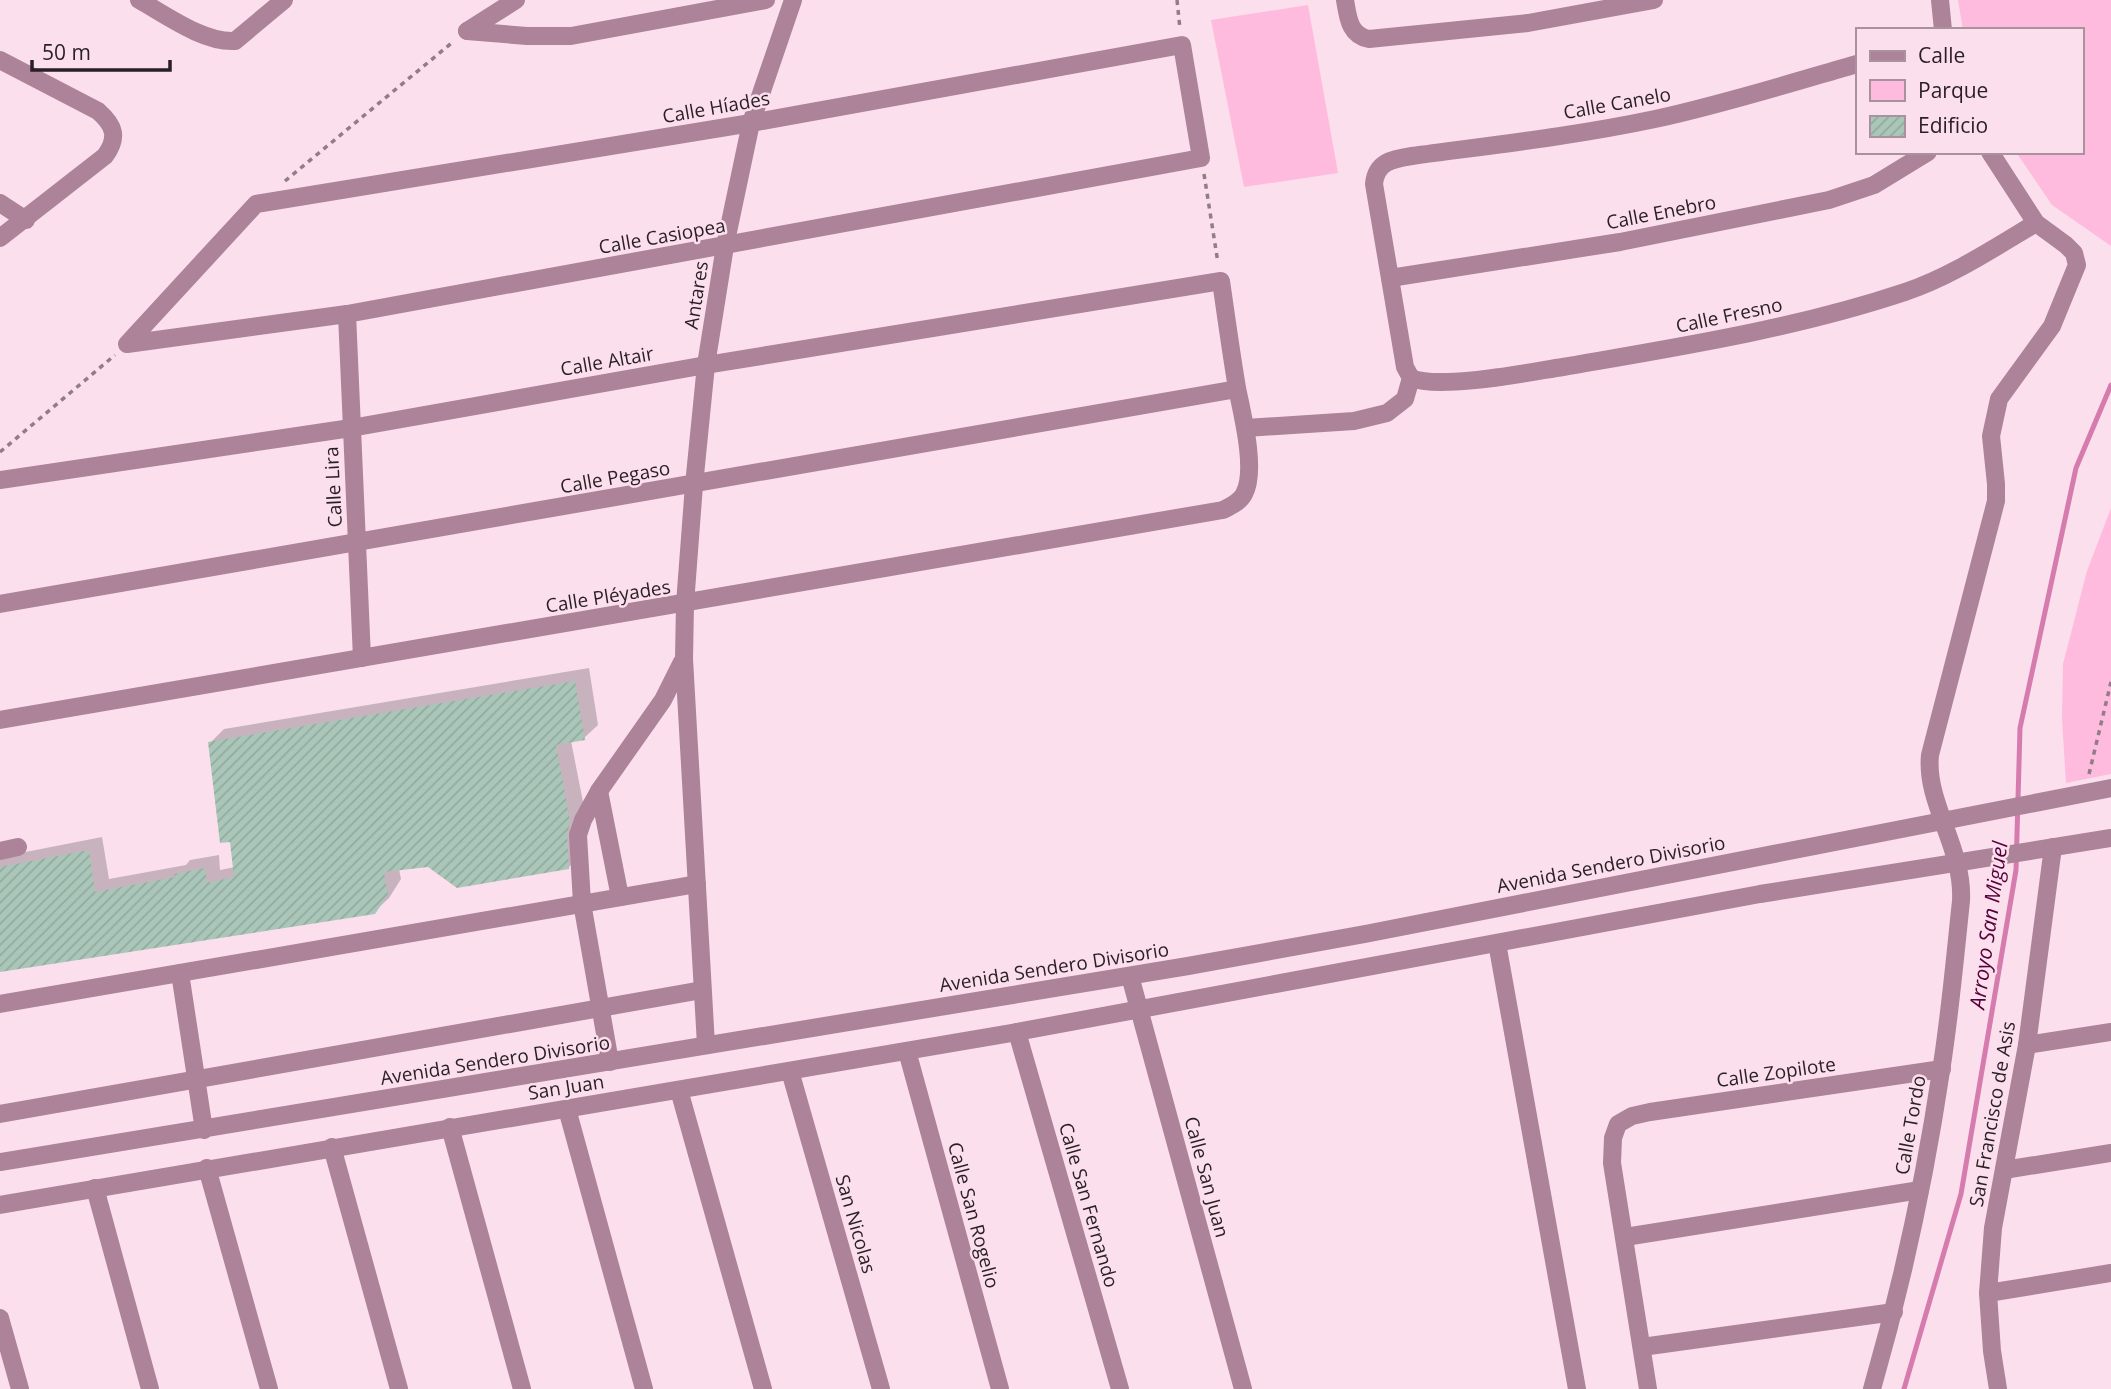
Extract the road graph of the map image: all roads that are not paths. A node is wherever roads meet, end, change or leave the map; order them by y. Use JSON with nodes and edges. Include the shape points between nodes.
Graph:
{"nodes":[{"id":1,"x":139,"y":0,"type":"edge"},
{"id":2,"x":284,"y":0,"type":"edge"},
{"id":3,"x":516,"y":0,"type":"edge"},
{"id":4,"x":766,"y":0,"type":"edge"},
{"id":5,"x":793,"y":0,"type":"edge"},
{"id":6,"x":1345,"y":0,"type":"edge"},
{"id":7,"x":1654,"y":0,"type":"edge"},
{"id":8,"x":1940,"y":0,"type":"edge"},
{"id":9,"x":1943,"y":28,"type":"edge"},
{"id":10,"x":0,"y":60,"type":"edge"},
{"id":11,"x":1856,"y":64,"type":"edge"},
{"id":12,"x":751,"y":122,"type":"junction"},
{"id":13,"x":1925,"y":154,"type":"edge"},
{"id":14,"x":1991,"y":154,"type":"edge"},
{"id":15,"x":1201,"y":158,"type":"joint"},
{"id":16,"x":0,"y":203,"type":"edge"},
{"id":17,"x":26,"y":220,"type":"junction"},
{"id":18,"x":2036,"y":223,"type":"junction"},
{"id":19,"x":0,"y":238,"type":"edge"},
{"id":20,"x":724,"y":246,"type":"junction"},
{"id":21,"x":1390,"y":278,"type":"junction"},
{"id":22,"x":347,"y":314,"type":"junction"},
{"id":23,"x":127,"y":344,"type":"joint"},
{"id":24,"x":706,"y":365,"type":"junction"},
{"id":25,"x":1411,"y":378,"type":"junction"},
{"id":26,"x":1237,"y":389,"type":"junction"},
{"id":27,"x":351,"y":428,"type":"junction"},
{"id":28,"x":1246,"y":428,"type":"junction"},
{"id":29,"x":0,"y":480,"type":"edge"},
{"id":30,"x":694,"y":485,"type":"junction"},
{"id":31,"x":356,"y":544,"type":"junction"},
{"id":32,"x":0,"y":604,"type":"edge"},
{"id":33,"x":685,"y":604,"type":"junction"},
{"id":34,"x":362,"y":658,"type":"junction"},
{"id":35,"x":684,"y":659,"type":"junction"},
{"id":36,"x":0,"y":720,"type":"edge"},
{"id":37,"x":2111,"y":788,"type":"edge"},
{"id":38,"x":599,"y":791,"type":"junction"},
{"id":39,"x":1944,"y":820,"type":"junction"},
{"id":40,"x":2111,"y":838,"type":"edge"},
{"id":41,"x":18,"y":847,"type":"dead end"},
{"id":42,"x":2049,"y":848,"type":"junction"},
{"id":43,"x":0,"y":851,"type":"edge"},
{"id":44,"x":1963,"y":862,"type":"junction"},
{"id":45,"x":697,"y":884,"type":"junction"},
{"id":46,"x":620,"y":897,"type":"junction"},
{"id":47,"x":582,"y":903,"type":"junction"},
{"id":48,"x":1497,"y":943,"type":"junction"},
{"id":49,"x":180,"y":973,"type":"junction"},
{"id":50,"x":1130,"y":976,"type":"junction"},
{"id":51,"x":702,"y":990,"type":"junction"},
{"id":52,"x":0,"y":1004,"type":"edge"},
{"id":53,"x":601,"y":1008,"type":"junction"},
{"id":54,"x":1139,"y":1010,"type":"junction"},
{"id":55,"x":1017,"y":1032,"type":"junction"},
{"id":56,"x":2111,"y":1032,"type":"edge"},
{"id":57,"x":706,"y":1045,"type":"junction"},
{"id":58,"x":2027,"y":1045,"type":"junction"},
{"id":59,"x":907,"y":1051,"type":"junction"},
{"id":60,"x":610,"y":1062,"type":"junction"},
{"id":61,"x":1942,"y":1069,"type":"junction"},
{"id":62,"x":790,"y":1072,"type":"junction"},
{"id":63,"x":196,"y":1080,"type":"junction"},
{"id":64,"x":680,"y":1090,"type":"junction"},
{"id":65,"x":568,"y":1109,"type":"junction"},
{"id":66,"x":0,"y":1114,"type":"edge"},
{"id":67,"x":450,"y":1126,"type":"junction"},
{"id":68,"x":204,"y":1130,"type":"junction"},
{"id":69,"x":332,"y":1147,"type":"junction"},
{"id":70,"x":2111,"y":1153,"type":"edge"},
{"id":71,"x":0,"y":1162,"type":"edge"},
{"id":72,"x":207,"y":1168,"type":"junction"},
{"id":73,"x":2004,"y":1170,"type":"junction"},
{"id":74,"x":95,"y":1188,"type":"junction"},
{"id":75,"x":1920,"y":1190,"type":"junction"},
{"id":76,"x":0,"y":1205,"type":"edge"},
{"id":77,"x":1625,"y":1237,"type":"junction"},
{"id":78,"x":2111,"y":1273,"type":"edge"},
{"id":79,"x":1988,"y":1293,"type":"junction"},
{"id":80,"x":1894,"y":1312,"type":"junction"},
{"id":81,"x":0,"y":1318,"type":"edge"},
{"id":82,"x":1642,"y":1347,"type":"junction"},
{"id":83,"x":20,"y":1389,"type":"edge"},
{"id":84,"x":150,"y":1389,"type":"edge"},
{"id":85,"x":269,"y":1389,"type":"edge"},
{"id":86,"x":398,"y":1389,"type":"edge"},
{"id":87,"x":522,"y":1389,"type":"edge"},
{"id":88,"x":644,"y":1389,"type":"edge"},
{"id":89,"x":762,"y":1389,"type":"edge"},
{"id":90,"x":881,"y":1389,"type":"edge"},
{"id":91,"x":1000,"y":1389,"type":"edge"},
{"id":92,"x":1120,"y":1389,"type":"edge"},
{"id":93,"x":1243,"y":1389,"type":"edge"},
{"id":94,"x":1577,"y":1389,"type":"edge"},
{"id":95,"x":1648,"y":1389,"type":"edge"},
{"id":96,"x":1872,"y":1389,"type":"edge"},
{"id":97,"x":1998,"y":1389,"type":"edge"}],
"edges":[{"from":1,"to":2,"type":"street","via":[[209,37],[235,41]]},
{"from":3,"to":4,"type":"street","via":[[467,31],[571,36]]},
{"from":5,"to":12,"type":"street","name":"Antares"},
{"from":6,"to":7,"type":"street","via":[[1354,32],[1369,39],[1528,23]]},
{"from":8,"to":9,"type":"street"},
{"from":10,"to":17,"type":"street","via":[[98,111],[110,121],[113,134],[113,145],[105,156]]},
{"from":11,"to":21,"type":"street","name":"Calle Canelo","via":[[1654,119],[1393,159],[1377,169],[1374,184]]},
{"from":12,"to":15,"type":"street","name":"Calle Híades","via":[[1182,45]]},
{"from":12,"to":20,"type":"street","name":"Antares"},
{"from":12,"to":23,"type":"street","name":"Calle Híades","via":[[256,204]]},
{"from":13,"to":21,"type":"street","name":"Calle Enebro","via":[[1874,185],[1829,200],[1620,242]]},
{"from":14,"to":18,"type":"street"},
{"from":15,"to":20,"type":"street","name":"Calle Casiopea"},
{"from":16,"to":17,"type":"street"},
{"from":17,"to":19,"type":"street"},
{"from":18,"to":25,"type":"street","name":"Calle Fresno","via":[[1962,268],[1908,291],[1823,317],[1507,376],[1427,383]]},
{"from":18,"to":39,"type":"street","name":"Calle Tordo","via":[[2074,253],[2076,271],[2052,326],[1999,399],[1994,416],[1996,501],[1929,766]]},
{"from":20,"to":22,"type":"street","name":"Calle Casiopea"},
{"from":20,"to":24,"type":"street","name":"Antares"},
{"from":21,"to":25,"type":"street","via":[[1405,367]]},
{"from":22,"to":23,"type":"street","name":"Calle Casiopea"},
{"from":22,"to":27,"type":"street","name":"Calle Lira"},
{"from":24,"to":26,"type":"street","name":"Calle Altair","via":[[1221,281]]},
{"from":24,"to":27,"type":"street","name":"Calle Altair"},
{"from":24,"to":30,"type":"street","name":"Antares"},
{"from":25,"to":28,"type":"street","via":[[1405,399],[1387,414],[1354,421]]},
{"from":26,"to":28,"type":"street"},
{"from":26,"to":30,"type":"street","name":"Calle Pegaso"},
{"from":27,"to":29,"type":"street","name":"Calle Altair"},
{"from":27,"to":31,"type":"street","name":"Calle Lira"},
{"from":28,"to":33,"type":"street","name":"Calle Pléyades","via":[[1249,480],[1245,494],[1223,510]]},
{"from":30,"to":31,"type":"street","name":"Calle Pegaso"},
{"from":30,"to":33,"type":"street","name":"Antares"},
{"from":31,"to":32,"type":"street","name":"Calle Pegaso"},
{"from":31,"to":34,"type":"street","name":"Calle Lira"},
{"from":33,"to":34,"type":"street","name":"Calle Pléyades"},
{"from":33,"to":35,"type":"street","name":"Antares"},
{"from":34,"to":36,"type":"street","name":"Calle Pléyades"},
{"from":35,"to":38,"type":"street","via":[[657,710]]},
{"from":35,"to":45,"type":"street","name":"Antares"},
{"from":37,"to":39,"type":"street","name":"Avenida Sendero Divisorio"},
{"from":38,"to":46,"type":"street"},
{"from":38,"to":47,"type":"street","via":[[578,835]]},
{"from":39,"to":44,"type":"street","name":"Calle Tordo"},
{"from":39,"to":50,"type":"street","name":"Avenida Sendero Divisorio"},
{"from":40,"to":42,"type":"street"},
{"from":41,"to":43,"type":"street"},
{"from":42,"to":44,"type":"street"},
{"from":42,"to":58,"type":"street","name":"San Francisco de Asis"},
{"from":44,"to":48,"type":"street"},
{"from":44,"to":61,"type":"street","name":"Calle Tordo"},
{"from":45,"to":46,"type":"street"},
{"from":45,"to":51,"type":"street","name":"Antares"},
{"from":46,"to":47,"type":"street"},
{"from":47,"to":49,"type":"street"},
{"from":47,"to":53,"type":"street"},
{"from":48,"to":54,"type":"street"},
{"from":48,"to":94,"type":"street"},
{"from":49,"to":52,"type":"street"},
{"from":49,"to":63,"type":"street"},
{"from":50,"to":54,"type":"street","name":"Calle San Juan"},
{"from":50,"to":57,"type":"street","name":"Avenida Sendero Divisorio"},
{"from":51,"to":53,"type":"street"},
{"from":51,"to":57,"type":"street","name":"Antares"},
{"from":53,"to":60,"type":"street"},
{"from":53,"to":63,"type":"street"},
{"from":54,"to":55,"type":"street","name":"San Juan"},
{"from":54,"to":93,"type":"street","name":"Calle San Juan"},
{"from":55,"to":59,"type":"street","name":"San Juan"},
{"from":55,"to":92,"type":"street","name":"Calle San Fernando"},
{"from":56,"to":58,"type":"street"},
{"from":57,"to":60,"type":"street","name":"Avenida Sendero Divisorio"},
{"from":58,"to":73,"type":"street","name":"San Francisco de Asis"},
{"from":59,"to":62,"type":"street","name":"San Juan"},
{"from":59,"to":91,"type":"street","name":"Calle San Rogelio"},
{"from":60,"to":68,"type":"street","name":"Avenida Sendero Divisorio"},
{"from":61,"to":75,"type":"street","name":"Calle Tordo"},
{"from":61,"to":77,"type":"street","name":"Calle Zopilote","via":[[1632,1116],[1618,1124],[1613,1138],[1612,1163]]},
{"from":62,"to":64,"type":"street","name":"San Juan"},
{"from":62,"to":90,"type":"street","name":"San Nicolas"},
{"from":63,"to":66,"type":"street"},
{"from":63,"to":68,"type":"street"},
{"from":64,"to":65,"type":"street","name":"San Juan"},
{"from":64,"to":89,"type":"street"},
{"from":65,"to":67,"type":"street","name":"San Juan"},
{"from":65,"to":88,"type":"street"},
{"from":67,"to":69,"type":"street","name":"San Juan"},
{"from":67,"to":87,"type":"street"},
{"from":68,"to":71,"type":"street","name":"Avenida Sendero Divisorio"},
{"from":69,"to":72,"type":"street","name":"San Juan"},
{"from":69,"to":86,"type":"street"},
{"from":70,"to":73,"type":"street"},
{"from":72,"to":74,"type":"street","name":"San Juan"},
{"from":72,"to":85,"type":"street"},
{"from":73,"to":79,"type":"street","name":"San Francisco de Asis"},
{"from":74,"to":76,"type":"street","name":"San Juan"},
{"from":74,"to":84,"type":"street"},
{"from":75,"to":77,"type":"street"},
{"from":75,"to":80,"type":"street","name":"Calle Tordo"},
{"from":77,"to":82,"type":"street"},
{"from":78,"to":79,"type":"street"},
{"from":79,"to":97,"type":"street","name":"San Francisco de Asis"},
{"from":80,"to":82,"type":"street"},
{"from":80,"to":96,"type":"street","name":"Calle Tordo"},
{"from":81,"to":83,"type":"street"},
{"from":82,"to":95,"type":"street"}]}
